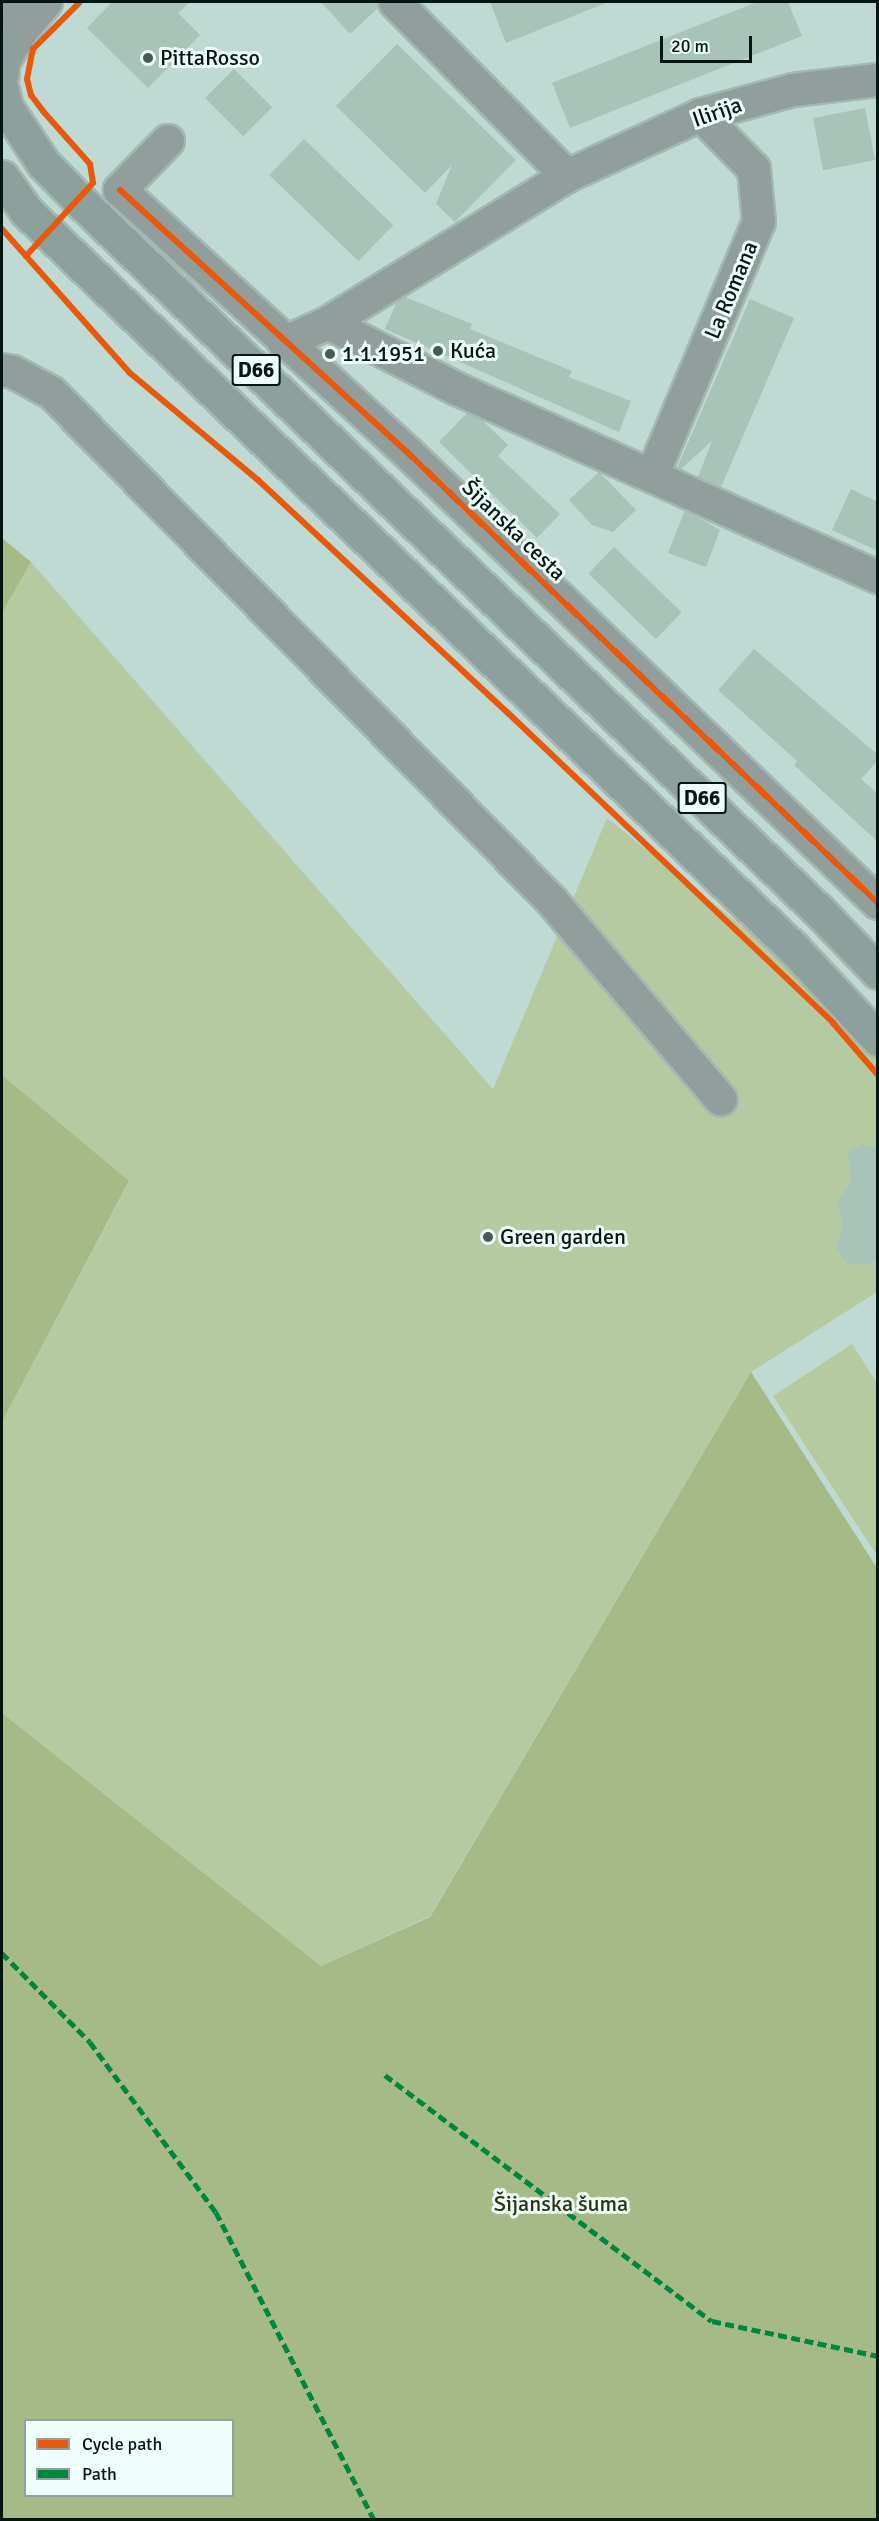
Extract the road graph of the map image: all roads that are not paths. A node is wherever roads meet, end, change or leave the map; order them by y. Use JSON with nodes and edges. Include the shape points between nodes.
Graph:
{"nodes":[{"id":1,"x":17,"y":2,"type":"edge"},
{"id":2,"x":46,"y":2,"type":"edge"},
{"id":3,"x":395,"y":2,"type":"edge"},
{"id":4,"x":2,"y":6,"type":"edge"},
{"id":5,"x":2,"y":66,"type":"edge"},
{"id":6,"x":878,"y":80,"type":"edge"},
{"id":7,"x":701,"y":116,"type":"junction"},
{"id":8,"x":2,"y":133,"type":"edge"},
{"id":9,"x":168,"y":141,"type":"dead end"},
{"id":10,"x":43,"y":163,"type":"junction"},
{"id":11,"x":567,"y":176,"type":"junction"},
{"id":12,"x":2,"y":177,"type":"edge"},
{"id":13,"x":14,"y":204,"type":"edge"},
{"id":14,"x":328,"y":323,"type":"junction"},
{"id":15,"x":284,"y":343,"type":"junction"},
{"id":16,"x":2,"y":370,"type":"edge"},
{"id":17,"x":652,"y":476,"type":"junction"},
{"id":18,"x":878,"y":577,"type":"edge"},
{"id":19,"x":878,"y":903,"type":"edge"},
{"id":20,"x":878,"y":972,"type":"edge"},
{"id":21,"x":878,"y":1039,"type":"edge"},
{"id":22,"x":721,"y":1100,"type":"dead end"}],
"edges":[{"from":1,"to":4,"type":"street"},
{"from":2,"to":5,"type":"street","via":[[21,32]]},
{"from":3,"to":11,"type":"street"},
{"from":5,"to":10,"type":"main road","number":"D66","via":[[6,107]]},
{"from":6,"to":7,"type":"street","name":"Ilirija","via":[[793,90]]},
{"from":7,"to":11,"type":"street","name":"Ilirija"},
{"from":7,"to":17,"type":"street","name":"La Romana","via":[[754,169],[759,222]]},
{"from":8,"to":10,"type":"main road","number":"D66"},
{"from":9,"to":15,"type":"street","name":"Šijanska cesta","via":[[120,190]]},
{"from":10,"to":20,"type":"main road","number":"D66"},
{"from":11,"to":14,"type":"street","name":"Ilirija"},
{"from":12,"to":13,"type":"main road","number":"D66"},
{"from":13,"to":21,"type":"main road","number":"D66","via":[[787,941]]},
{"from":14,"to":15,"type":"street","name":"Ilirija"},
{"from":14,"to":17,"type":"street","via":[[457,388]]},
{"from":15,"to":19,"type":"street","name":"Šijanska cesta","via":[[407,452]]},
{"from":16,"to":22,"type":"street","via":[[52,393],[551,900]]},
{"from":17,"to":18,"type":"street"}]}
